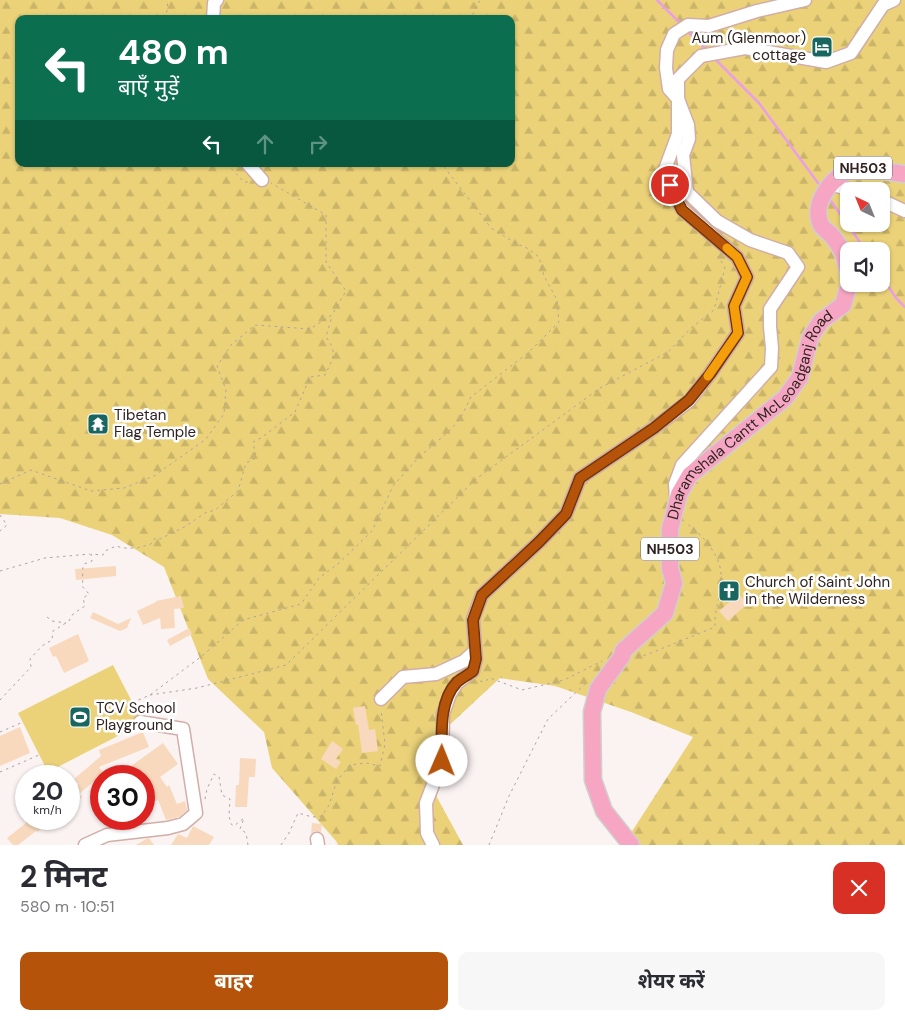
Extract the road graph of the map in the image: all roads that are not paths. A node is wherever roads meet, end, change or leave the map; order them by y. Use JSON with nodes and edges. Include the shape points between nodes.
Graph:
{"nodes":[{"id":1,"x":217,"y":0,"type":"edge"},
{"id":2,"x":805,"y":0,"type":"edge"},
{"id":3,"x":894,"y":0,"type":"edge"},
{"id":4,"x":905,"y":3,"type":"edge"},
{"id":5,"x":213,"y":15,"type":"edge"},
{"id":6,"x":678,"y":99,"type":"junction"},
{"id":7,"x":251,"y":167,"type":"edge"},
{"id":8,"x":905,"y":174,"type":"edge"},
{"id":9,"x":262,"y":180,"type":"road end"},
{"id":10,"x":828,"y":189,"type":"junction"},
{"id":11,"x":840,"y":190,"type":"edge"},
{"id":12,"x":890,"y":204,"type":"edge"},
{"id":13,"x":905,"y":212,"type":"edge"},
{"id":14,"x":840,"y":246,"type":"edge"},
{"id":15,"x":847,"y":292,"type":"edge"},
{"id":16,"x":675,"y":511,"type":"junction"},
{"id":17,"x":475,"y":651,"type":"junction"},
{"id":18,"x":381,"y":699,"type":"road end"},
{"id":19,"x":140,"y":722,"type":"road end"},
{"id":20,"x":85,"y":845,"type":"edge"},
{"id":21,"x":433,"y":845,"type":"edge"},
{"id":22,"x":631,"y":845,"type":"edge"}],
"edges":[{"from":1,"to":5,"type":"street"},
{"from":2,"to":6,"type":"street","via":[[709,26],[688,25],[674,34],[667,50],[666,68],[669,89]]},
{"from":3,"to":4,"type":"street"},
{"from":3,"to":6,"type":"street","via":[[883,5],[851,52],[826,62],[745,48],[701,56],[678,79]]},
{"from":6,"to":16,"type":"street","via":[[688,125],[689,138],[683,154],[687,192],[717,221],[750,240],[788,253],[798,267],[770,309],[771,367],[682,465],[676,484]]},
{"from":6,"to":17,"type":"street","via":[[678,134],[664,172],[682,210],[737,257],[747,277],[734,306],[738,333],[689,400],[580,478],[566,514],[482,595],[473,620]]},
{"from":7,"to":9,"type":"street"},
{"from":8,"to":10,"type":"main road","number":"NH503","via":[[859,168],[843,173]]},
{"from":10,"to":11,"type":"street"},
{"from":10,"to":14,"type":"main road","number":"NH503","via":[[819,210],[822,225]]},
{"from":12,"to":13,"type":"street"},
{"from":15,"to":16,"type":"main road","name":"Dharamshala Cantt McLeoadganj Road","number":"NH503","via":[[842,305],[820,321],[810,338],[800,377],[785,398],[690,475],[679,494]]},
{"from":16,"to":22,"type":"main road","name":"Dharamshala Cantt McLeoadganj Road","number":"NH503","via":[[670,529],[670,568],[674,583],[665,613],[614,658],[598,689],[592,712],[593,780],[604,811]]},
{"from":17,"to":18,"type":"street","via":[[464,661],[436,674],[403,677]]},
{"from":17,"to":21,"type":"street","via":[[473,671],[457,683],[443,714],[442,761],[426,803],[427,833]]},
{"from":19,"to":20,"type":"street","via":[[183,729],[196,813],[183,824],[107,835]]}]}
